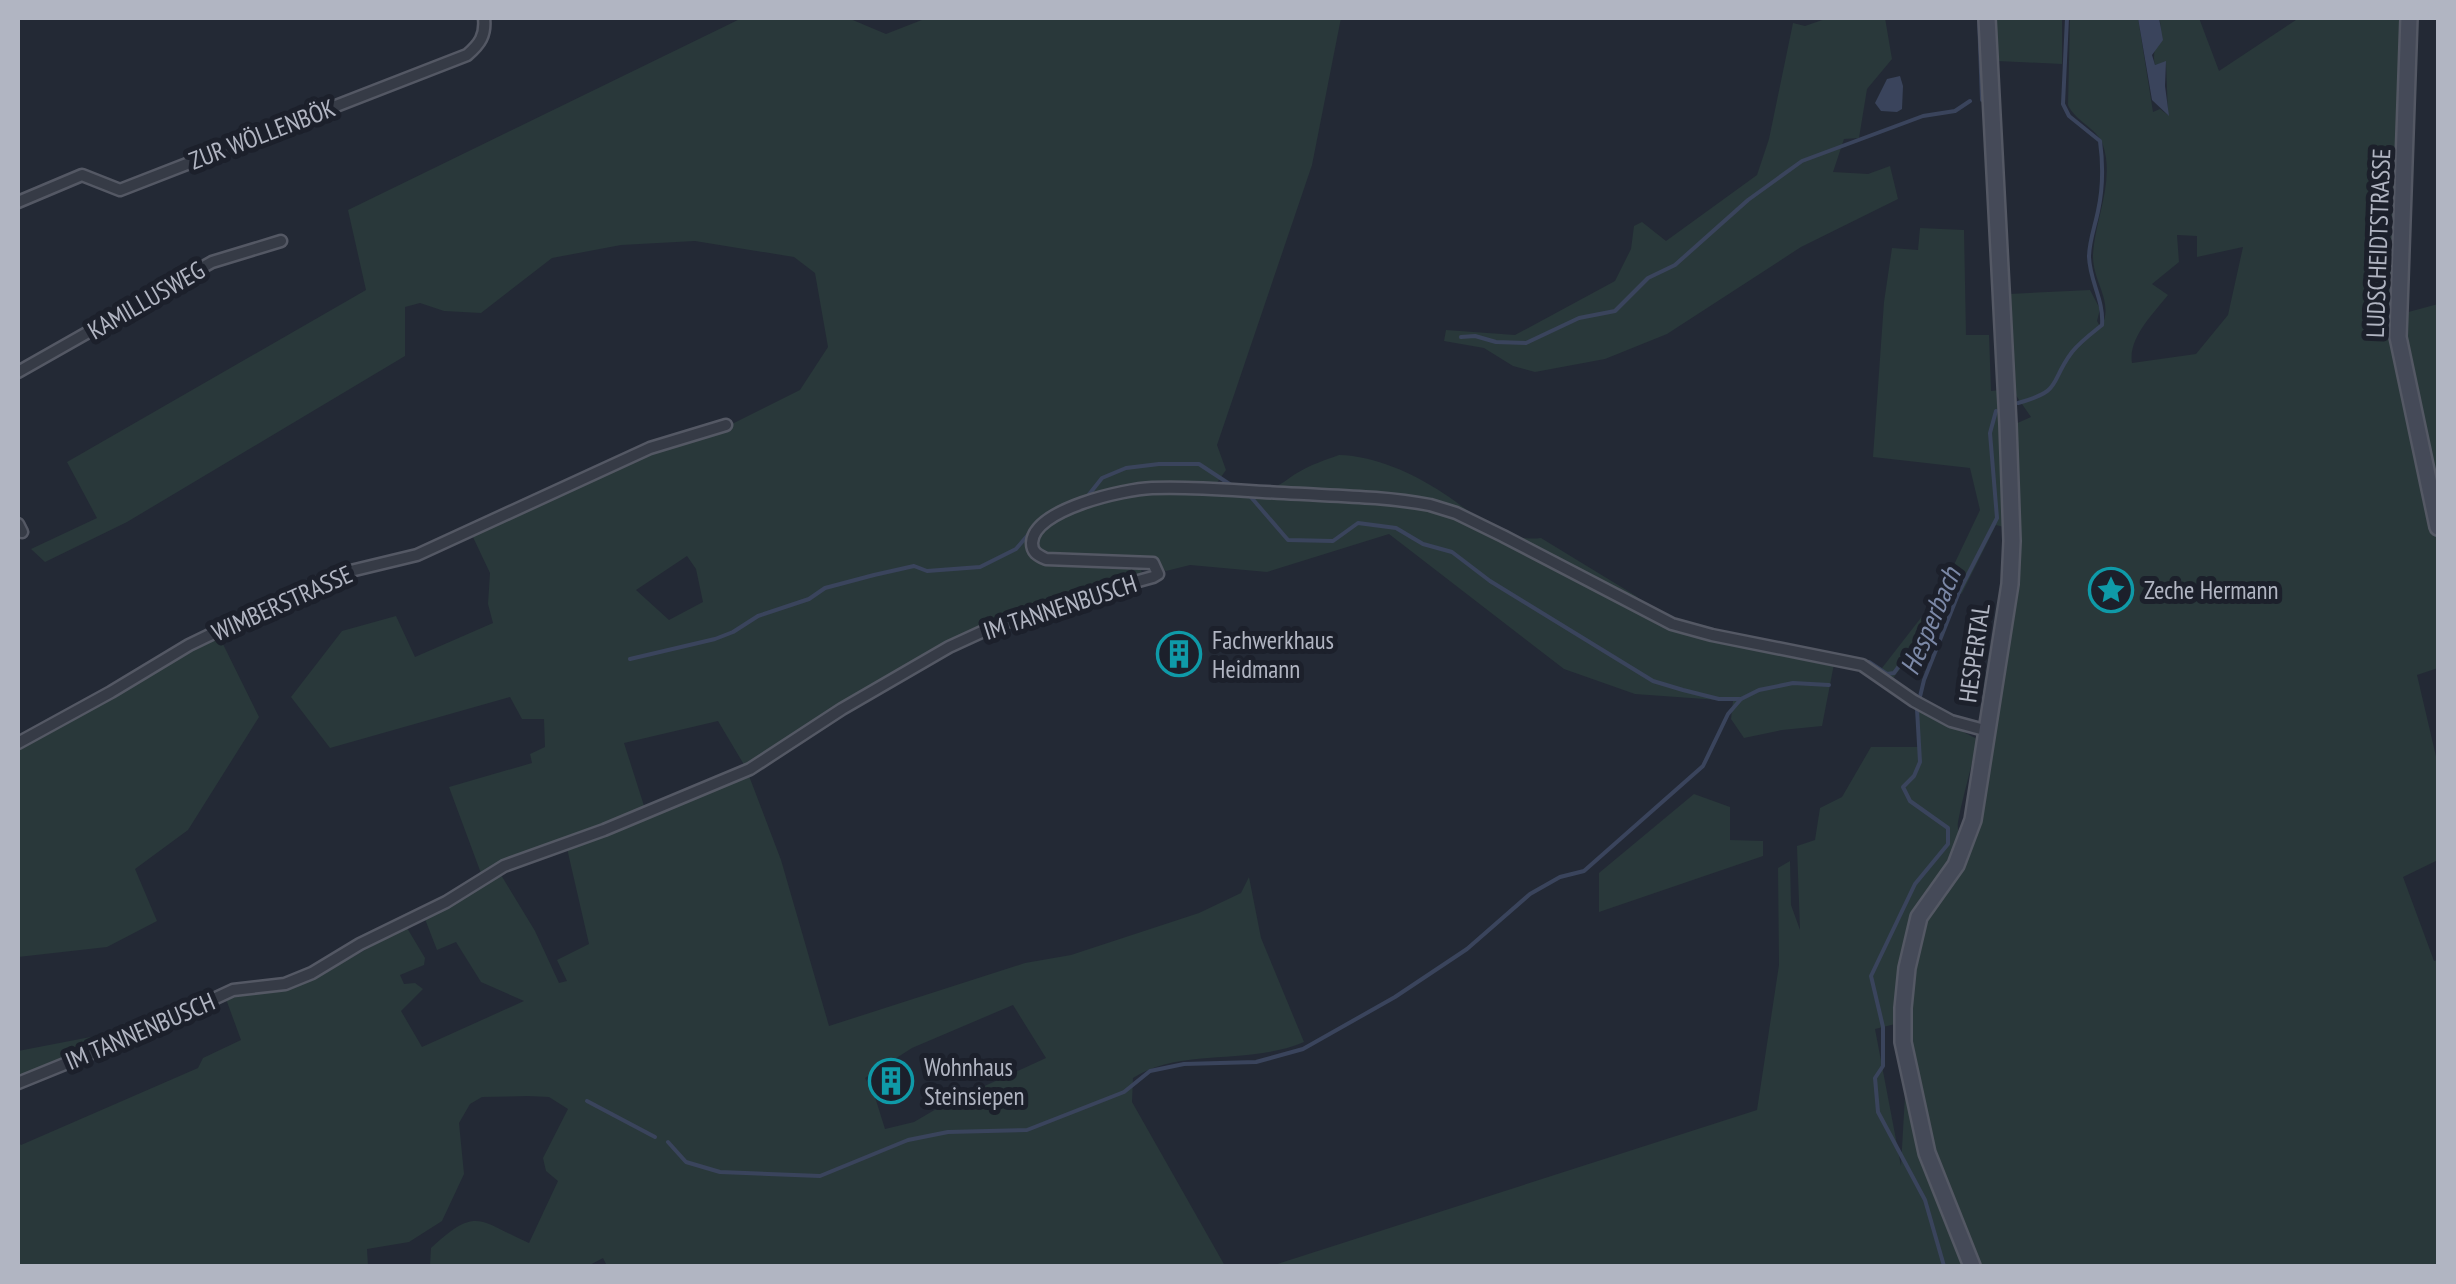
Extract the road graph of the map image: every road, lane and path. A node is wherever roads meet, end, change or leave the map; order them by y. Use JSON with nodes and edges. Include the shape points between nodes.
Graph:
{"nodes":[{"id":1,"x":484,"y":18,"type":"edge"},
{"id":2,"x":1987,"y":18,"type":"edge"},
{"id":3,"x":2409,"y":18,"type":"edge"},
{"id":4,"x":18,"y":202,"type":"edge"},
{"id":5,"x":281,"y":241,"type":"dead end"},
{"id":6,"x":18,"y":372,"type":"edge"},
{"id":7,"x":726,"y":426,"type":"dead end"},
{"id":8,"x":2438,"y":527,"type":"edge"},
{"id":9,"x":1988,"y":732,"type":"junction"},
{"id":10,"x":18,"y":742,"type":"edge"},
{"id":11,"x":18,"y":1083,"type":"edge"},
{"id":12,"x":1972,"y":1266,"type":"edge"}],
"edges":[{"from":1,"to":4,"type":"street","name":"ZUR WÖLLENBÖK","via":[[483,36],[467,54],[120,190],[82,175]]},
{"from":2,"to":9,"type":"main road","name":"HESPERTAL","via":[[2012,541]]},
{"from":3,"to":8,"type":"main road","name":"LUDSCHEIDTSTRASSE","via":[[2398,337]]},
{"from":5,"to":6,"type":"street","name":"KAMILLUSWEG","via":[[212,262]]},
{"from":7,"to":10,"type":"street","name":"WIMBERSTRASSE","via":[[650,448],[417,555],[334,575],[190,645]]},
{"from":9,"to":11,"type":"street","name":"IM TANNENBUSCH","via":[[1925,707],[1862,664],[1672,624],[1430,505],[1195,488],[1131,490],[1046,520],[1032,548],[1046,559],[1145,562],[1157,568],[1154,577],[986,630],[842,709],[750,769],[504,866],[312,973],[285,984],[233,990]]},
{"from":9,"to":12,"type":"main road","name":"HESPERTAL","via":[[1973,820],[1956,866],[1919,916],[1903,1008],[1903,1042],[1928,1153]]}]}
